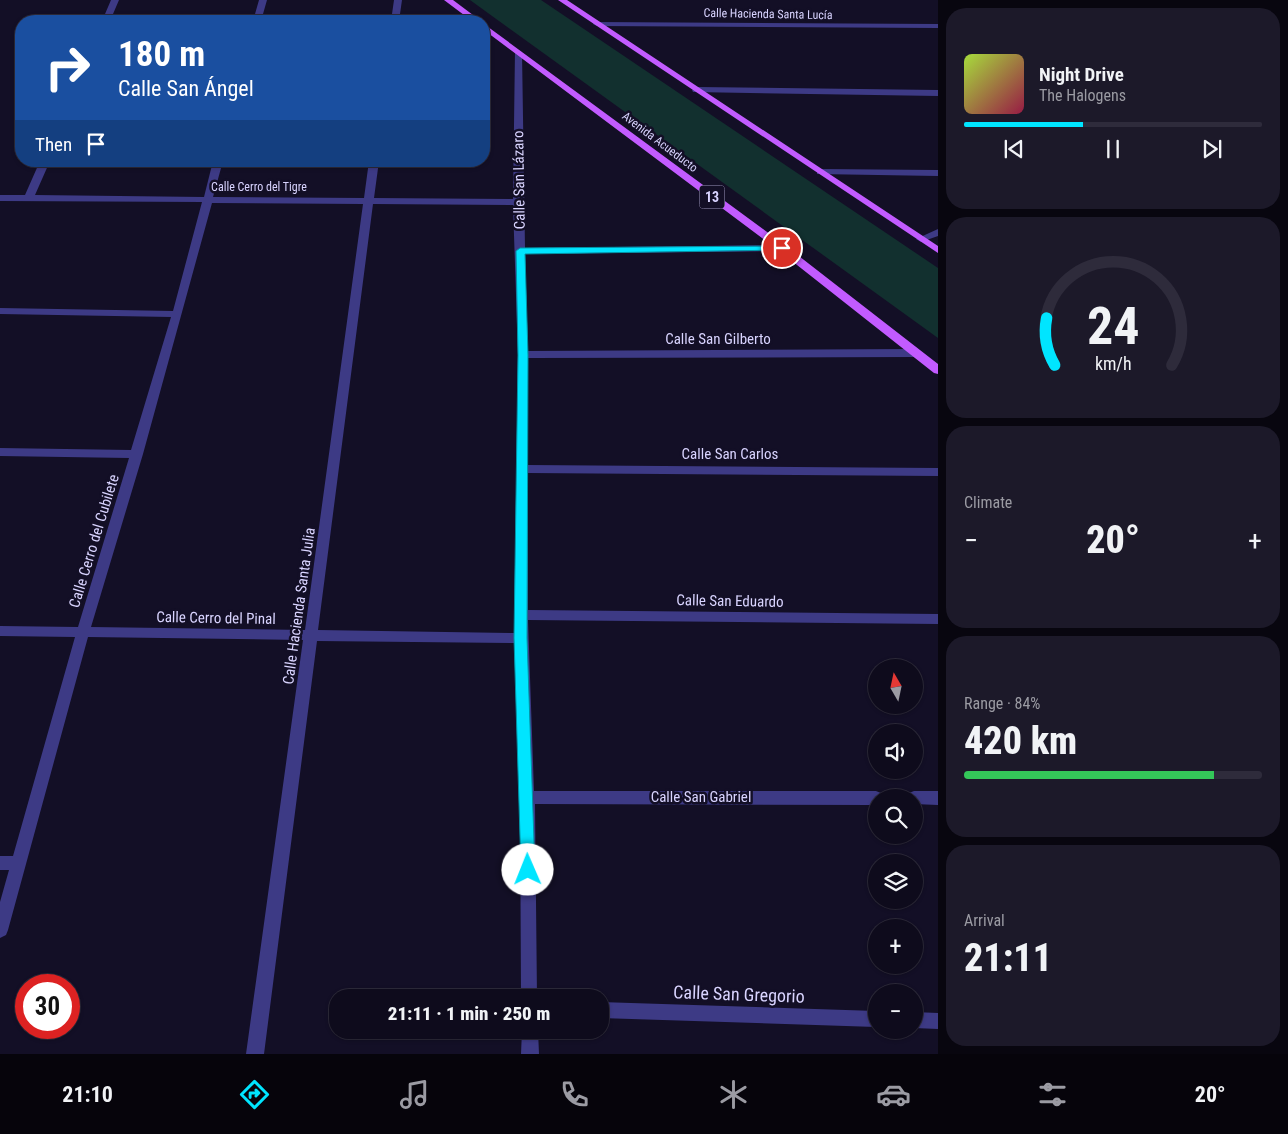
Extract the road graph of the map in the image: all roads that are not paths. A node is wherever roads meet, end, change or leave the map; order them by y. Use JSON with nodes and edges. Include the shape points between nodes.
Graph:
{"nodes":[{"id":1,"x":115,"y":0,"type":"edge"},
{"id":2,"x":263,"y":0,"type":"edge"},
{"id":3,"x":398,"y":0,"type":"edge"},
{"id":4,"x":448,"y":0,"type":"edge"},
{"id":5,"x":562,"y":0,"type":"edge"},
{"id":6,"x":109,"y":15,"type":"edge"},
{"id":7,"x":259,"y":15,"type":"edge"},
{"id":8,"x":396,"y":15,"type":"edge"},
{"id":9,"x":469,"y":15,"type":"edge"},
{"id":10,"x":597,"y":24,"type":"junction"},
{"id":11,"x":938,"y":26,"type":"edge"},
{"id":12,"x":490,"y":31,"type":"edge"},
{"id":13,"x":518,"y":52,"type":"junction"},
{"id":14,"x":696,"y":90,"type":"junction"},
{"id":15,"x":938,"y":93,"type":"edge"},
{"id":16,"x":42,"y":167,"type":"edge"},
{"id":17,"x":216,"y":167,"type":"edge"},
{"id":18,"x":373,"y":167,"type":"edge"},
{"id":19,"x":820,"y":172,"type":"junction"},
{"id":20,"x":938,"y":174,"type":"edge"},
{"id":21,"x":0,"y":198,"type":"edge"},
{"id":22,"x":29,"y":198,"type":"junction"},
{"id":23,"x":207,"y":199,"type":"junction"},
{"id":24,"x":369,"y":200,"type":"junction"},
{"id":25,"x":518,"y":202,"type":"junction"},
{"id":26,"x":938,"y":232,"type":"edge"},
{"id":27,"x":921,"y":239,"type":"junction"},
{"id":28,"x":782,"y":248,"type":"junction"},
{"id":29,"x":938,"y":250,"type":"edge"},
{"id":30,"x":520,"y":251,"type":"junction"},
{"id":31,"x":0,"y":311,"type":"edge"},
{"id":32,"x":178,"y":314,"type":"junction"},
{"id":33,"x":914,"y":353,"type":"junction"},
{"id":34,"x":523,"y":355,"type":"junction"},
{"id":35,"x":938,"y":370,"type":"edge"},
{"id":36,"x":0,"y":452,"type":"edge"},
{"id":37,"x":137,"y":454,"type":"junction"},
{"id":38,"x":521,"y":469,"type":"junction"},
{"id":39,"x":938,"y":472,"type":"edge"},
{"id":40,"x":522,"y":615,"type":"junction"},
{"id":41,"x":938,"y":618,"type":"edge"},
{"id":42,"x":0,"y":631,"type":"edge"},
{"id":43,"x":83,"y":633,"type":"junction"},
{"id":44,"x":312,"y":635,"type":"junction"},
{"id":45,"x":521,"y":638,"type":"junction"},
{"id":46,"x":527,"y":797,"type":"junction"},
{"id":47,"x":868,"y":798,"type":"edge"},
{"id":48,"x":923,"y":798,"type":"edge"},
{"id":49,"x":938,"y":798,"type":"edge"},
{"id":50,"x":0,"y":863,"type":"edge"},
{"id":51,"x":18,"y":863,"type":"junction"},
{"id":52,"x":0,"y":930,"type":"edge"},
{"id":53,"x":530,"y":989,"type":"edge"},
{"id":54,"x":609,"y":1010,"type":"edge"},
{"id":55,"x":868,"y":1019,"type":"edge"},
{"id":56,"x":923,"y":1020,"type":"edge"},
{"id":57,"x":938,"y":1021,"type":"edge"},
{"id":58,"x":530,"y":1039,"type":"edge"},
{"id":59,"x":255,"y":1054,"type":"edge"},
{"id":60,"x":530,"y":1054,"type":"edge"}],
"edges":[{"from":1,"to":6,"type":"street"},
{"from":2,"to":7,"type":"street"},
{"from":3,"to":8,"type":"street"},
{"from":4,"to":9,"type":"main road"},
{"from":5,"to":10,"type":"main road"},
{"from":10,"to":11,"type":"street","name":"Calle Hacienda Santa Lucía"},
{"from":10,"to":14,"type":"main road"},
{"from":12,"to":13,"type":"main road","name":"Avenida Acueducto","number":"13"},
{"from":13,"to":25,"type":"street","name":"Calle San Lázaro"},
{"from":13,"to":28,"type":"main road","name":"Avenida Acueducto","number":"13"},
{"from":14,"to":15,"type":"street"},
{"from":14,"to":19,"type":"main road"},
{"from":16,"to":22,"type":"street"},
{"from":17,"to":23,"type":"street","name":"Calle Cerro del Cubilete"},
{"from":18,"to":24,"type":"street","name":"Calle Hacienda Santa Julia"},
{"from":19,"to":20,"type":"street"},
{"from":19,"to":27,"type":"main road"},
{"from":21,"to":22,"type":"street","name":"Calle Cerro del Tigre"},
{"from":22,"to":23,"type":"street","name":"Calle Cerro del Tigre"},
{"from":23,"to":24,"type":"street","name":"Calle Cerro del Tigre"},
{"from":23,"to":32,"type":"street","name":"Calle Cerro del Cubilete"},
{"from":24,"to":25,"type":"street","name":"Calle Cerro del Tigre"},
{"from":24,"to":44,"type":"street","name":"Calle Hacienda Santa Julia"},
{"from":25,"to":30,"type":"street","name":"Calle San Lázaro"},
{"from":26,"to":27,"type":"street"},
{"from":27,"to":29,"type":"main road"},
{"from":28,"to":30,"type":"street"},
{"from":28,"to":33,"type":"main road","name":"Avenida Acueducto","number":"13"},
{"from":30,"to":34,"type":"street","name":"Calle San Lázaro"},
{"from":31,"to":32,"type":"street"},
{"from":32,"to":37,"type":"street","name":"Calle Cerro del Cubilete"},
{"from":33,"to":34,"type":"street","name":"Calle San Gilberto"},
{"from":33,"to":35,"type":"main road","name":"Avenida Acueducto","number":"13"},
{"from":34,"to":38,"type":"street","name":"Calle San Lázaro"},
{"from":36,"to":37,"type":"street"},
{"from":37,"to":43,"type":"street","name":"Calle Cerro del Cubilete"},
{"from":38,"to":39,"type":"street","name":"Calle San Carlos"},
{"from":38,"to":40,"type":"street","name":"Calle San Lázaro"},
{"from":40,"to":41,"type":"street","name":"Calle San Eduardo"},
{"from":40,"to":45,"type":"street","name":"Calle San Lázaro"},
{"from":42,"to":43,"type":"street","name":"Calle Cerro del Pinal"},
{"from":43,"to":44,"type":"street","name":"Calle Cerro del Pinal"},
{"from":43,"to":51,"type":"street","name":"Calle Cerro del Cubilete"},
{"from":44,"to":45,"type":"street","name":"Calle Cerro del Pinal"},
{"from":44,"to":59,"type":"street","name":"Calle Hacienda Santa Julia"},
{"from":45,"to":46,"type":"street","name":"Calle San Lázaro"},
{"from":46,"to":47,"type":"street","name":"Calle San Gabriel"},
{"from":46,"to":53,"type":"street","name":"Calle San Lázaro"},
{"from":48,"to":49,"type":"street"},
{"from":50,"to":51,"type":"street"},
{"from":51,"to":52,"type":"street","name":"Calle Cerro del Cubilete"},
{"from":54,"to":55,"type":"street","name":"Calle San Gregorio"},
{"from":56,"to":57,"type":"street"},
{"from":58,"to":60,"type":"street"}]}
